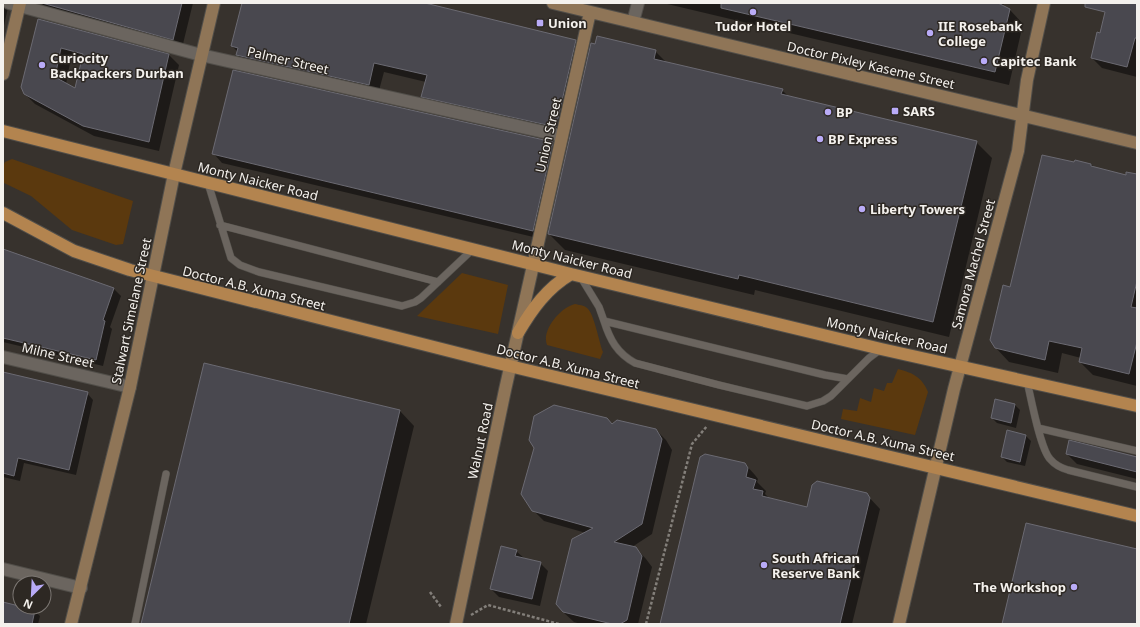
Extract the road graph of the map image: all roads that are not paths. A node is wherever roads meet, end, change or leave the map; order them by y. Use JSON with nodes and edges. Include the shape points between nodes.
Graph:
{"nodes":[{"id":1,"x":214,"y":3,"type":"edge"},
{"id":2,"x":553,"y":3,"type":"edge"},
{"id":3,"x":638,"y":3,"type":"edge"},
{"id":4,"x":1044,"y":3,"type":"edge"},
{"id":5,"x":16,"y":4,"type":"edge"},
{"id":6,"x":590,"y":12,"type":"junction"},
{"id":7,"x":634,"y":22,"type":"junction"},
{"id":8,"x":201,"y":55,"type":"junction"},
{"id":9,"x":3,"y":74,"type":"edge"},
{"id":10,"x":1022,"y":116,"type":"junction"},
{"id":11,"x":3,"y":131,"type":"edge"},
{"id":12,"x":562,"y":136,"type":"junction"},
{"id":13,"x":1137,"y":143,"type":"edge"},
{"id":14,"x":174,"y":174,"type":"junction"},
{"id":15,"x":208,"y":183,"type":"junction"},
{"id":16,"x":3,"y":213,"type":"edge"},
{"id":17,"x":220,"y":224,"type":"junction"},
{"id":18,"x":473,"y":249,"type":"junction"},
{"id":19,"x":534,"y":264,"type":"junction"},
{"id":20,"x":576,"y":275,"type":"junction"},
{"id":21,"x":152,"y":276,"type":"junction"},
{"id":22,"x":438,"y":282,"type":"junction"},
{"id":23,"x":604,"y":321,"type":"junction"},
{"id":24,"x":518,"y":333,"type":"junction"},
{"id":25,"x":881,"y":349,"type":"junction"},
{"id":26,"x":3,"y":356,"type":"edge"},
{"id":27,"x":510,"y":366,"type":"junction"},
{"id":28,"x":960,"y":366,"type":"junction"},
{"id":29,"x":848,"y":379,"type":"junction"},
{"id":30,"x":1027,"y":381,"type":"junction"},
{"id":31,"x":130,"y":386,"type":"junction"},
{"id":32,"x":1137,"y":406,"type":"edge"},
{"id":33,"x":1038,"y":428,"type":"junction"},
{"id":34,"x":1137,"y":451,"type":"edge"},
{"id":35,"x":936,"y":467,"type":"junction"},
{"id":36,"x":166,"y":474,"type":"dead end"},
{"id":37,"x":1137,"y":487,"type":"edge"},
{"id":38,"x":1137,"y":516,"type":"edge"},
{"id":39,"x":3,"y":570,"type":"edge"},
{"id":40,"x":80,"y":588,"type":"junction"},
{"id":41,"x":71,"y":624,"type":"edge"},
{"id":42,"x":135,"y":624,"type":"edge"},
{"id":43,"x":456,"y":624,"type":"edge"},
{"id":44,"x":899,"y":624,"type":"edge"}],
"edges":[{"from":1,"to":8,"type":"main road","name":"Stalwart Simelane Street"},
{"from":2,"to":6,"type":"main road","name":"Doctor Pixley Kaseme Street"},
{"from":3,"to":7,"type":"street"},
{"from":4,"to":10,"type":"main road","name":"Samora Machel Street","via":[[1032,54]]},
{"from":5,"to":8,"type":"street","name":"Palmer Street"},
{"from":5,"to":9,"type":"main road"},
{"from":6,"to":7,"type":"main road","name":"Doctor Pixley Kaseme Street"},
{"from":6,"to":12,"type":"main road","name":"Union Street"},
{"from":7,"to":10,"type":"main road","name":"Doctor Pixley Kaseme Street"},
{"from":8,"to":12,"type":"street","name":"Palmer Street"},
{"from":8,"to":14,"type":"main road","name":"Stalwart Simelane Street"},
{"from":10,"to":13,"type":"main road","name":"Doctor Pixley Kaseme Street"},
{"from":10,"to":28,"type":"main road","name":"Samora Machel Street","via":[[1018,151]]},
{"from":11,"to":14,"type":"main road","name":"Monty Naicker Road"},
{"from":12,"to":19,"type":"main road","name":"Union Street"},
{"from":14,"to":15,"type":"main road","name":"Monty Naicker Road"},
{"from":14,"to":21,"type":"main road","name":"Stalwart Simelane Street"},
{"from":15,"to":17,"type":"lane"},
{"from":15,"to":18,"type":"main road","name":"Monty Naicker Road"},
{"from":16,"to":21,"type":"main road","name":"Doctor A.B. Xuma Street","via":[[74,251]]},
{"from":17,"to":22,"type":"lane"},
{"from":17,"to":22,"type":"lane","via":[[231,258],[240,265],[259,272],[402,306],[421,298]]},
{"from":18,"to":19,"type":"main road","name":"Monty Naicker Road"},
{"from":18,"to":22,"type":"lane"},
{"from":19,"to":20,"type":"main road","name":"Monty Naicker Road"},
{"from":19,"to":24,"type":"main road","name":"Walnut Road"},
{"from":20,"to":23,"type":"lane","via":[[599,307]]},
{"from":20,"to":24,"type":"main road","via":[[549,290]]},
{"from":20,"to":25,"type":"main road","name":"Monty Naicker Road"},
{"from":21,"to":27,"type":"main road","name":"Doctor A.B. Xuma Street"},
{"from":21,"to":31,"type":"main road","name":"Stalwart Simelane Street"},
{"from":23,"to":29,"type":"lane"},
{"from":23,"to":29,"type":"lane","via":[[615,348],[635,363],[759,395],[807,406],[831,396]]},
{"from":24,"to":27,"type":"main road","name":"Walnut Road"},
{"from":25,"to":28,"type":"main road","name":"Monty Naicker Road"},
{"from":25,"to":29,"type":"lane","via":[[868,358]]},
{"from":26,"to":31,"type":"street","name":"Milne Street"},
{"from":27,"to":35,"type":"main road","name":"Doctor A.B. Xuma Street"},
{"from":27,"to":43,"type":"main road","name":"Walnut Road"},
{"from":28,"to":30,"type":"main road","name":"Monty Naicker Road"},
{"from":28,"to":35,"type":"main road","name":"Samora Machel Street"},
{"from":30,"to":32,"type":"main road","name":"Monty Naicker Road"},
{"from":30,"to":33,"type":"lane"},
{"from":31,"to":40,"type":"main road","name":"Stalwart Simelane Street"},
{"from":33,"to":34,"type":"lane"},
{"from":33,"to":37,"type":"lane","via":[[1049,458],[1059,467]]},
{"from":35,"to":38,"type":"main road","name":"Doctor A.B. Xuma Street"},
{"from":35,"to":44,"type":"main road","name":"Samora Machel Street"},
{"from":36,"to":42,"type":"lane"},
{"from":39,"to":40,"type":"street"},
{"from":40,"to":41,"type":"main road","name":"Stalwart Simelane Street"}]}
